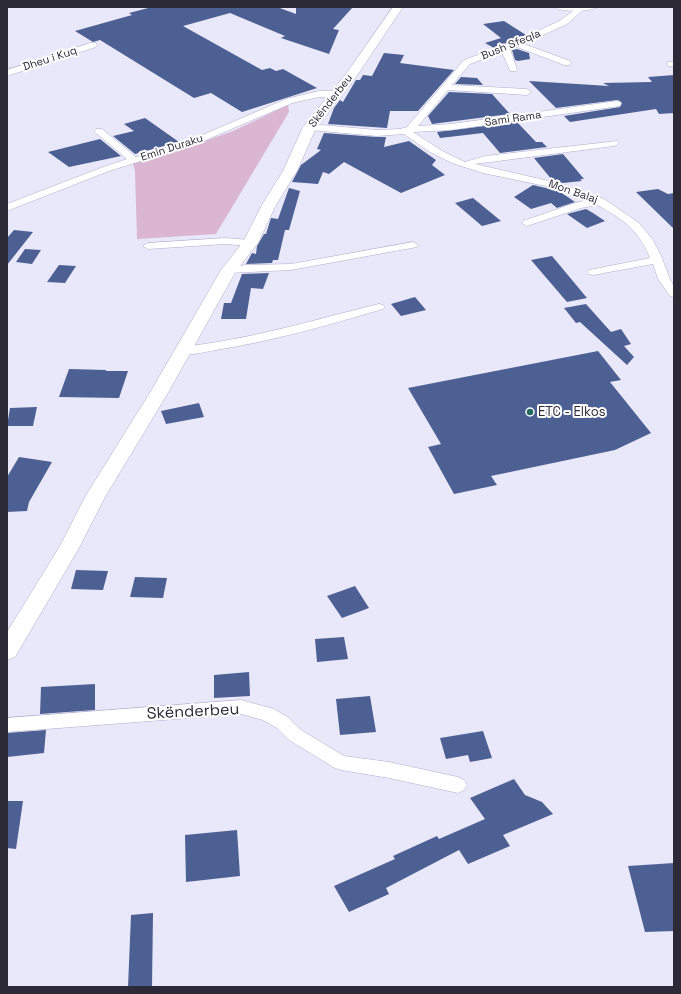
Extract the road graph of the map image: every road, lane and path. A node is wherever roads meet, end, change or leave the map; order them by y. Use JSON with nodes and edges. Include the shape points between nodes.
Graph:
{"nodes":[{"id":1,"x":398,"y":7,"type":"edge"},
{"id":2,"x":559,"y":7,"type":"edge"},
{"id":3,"x":592,"y":7,"type":"edge"},
{"id":4,"x":581,"y":8,"type":"edge"},
{"id":5,"x":517,"y":44,"type":"junction"},
{"id":6,"x":93,"y":45,"type":"dead end"},
{"id":7,"x":506,"y":48,"type":"junction"},
{"id":8,"x":567,"y":63,"type":"dead end"},
{"id":9,"x":513,"y":69,"type":"dead end"},
{"id":10,"x":7,"y":73,"type":"edge"},
{"id":11,"x":445,"y":87,"type":"junction"},
{"id":12,"x":527,"y":92,"type":"dead end"},
{"id":13,"x":337,"y":94,"type":"junction"},
{"id":14,"x":617,"y":104,"type":"dead end"},
{"id":15,"x":310,"y":127,"type":"junction"},
{"id":16,"x":408,"y":130,"type":"junction"},
{"id":17,"x":99,"y":131,"type":"dead end"},
{"id":18,"x":614,"y":143,"type":"dead end"},
{"id":19,"x":134,"y":160,"type":"junction"},
{"id":20,"x":462,"y":164,"type":"junction"},
{"id":21,"x":600,"y":201,"type":"junction"},
{"id":22,"x":7,"y":208,"type":"edge"},
{"id":23,"x":527,"y":223,"type":"dead end"},
{"id":24,"x":250,"y":243,"type":"junction"},
{"id":25,"x":413,"y":245,"type":"dead end"},
{"id":26,"x":148,"y":246,"type":"dead end"},
{"id":27,"x":658,"y":260,"type":"junction"},
{"id":28,"x":229,"y":270,"type":"junction"},
{"id":29,"x":593,"y":272,"type":"dead end"},
{"id":30,"x":674,"y":294,"type":"edge"},
{"id":31,"x":379,"y":307,"type":"dead end"},
{"id":32,"x":181,"y":351,"type":"junction"},
{"id":33,"x":7,"y":651,"type":"edge"},
{"id":34,"x":7,"y":725,"type":"edge"},
{"id":35,"x":458,"y":785,"type":"dead end"}],
"edges":[{"from":1,"to":13,"type":"main road","name":"Skënderbeu"},
{"from":2,"to":4,"type":"street"},
{"from":3,"to":4,"type":"street"},
{"from":4,"to":5,"type":"street","name":"Bush Sfeqla","via":[[564,22]]},
{"from":5,"to":7,"type":"street","name":"Bush Sfeqla"},
{"from":5,"to":8,"type":"street"},
{"from":6,"to":10,"type":"street","name":"Dheu i Kuq"},
{"from":7,"to":9,"type":"street"},
{"from":7,"to":11,"type":"street","name":"Bush Sfeqla","via":[[467,62]]},
{"from":11,"to":12,"type":"street"},
{"from":11,"to":16,"type":"street","name":"Bush Sfeqla"},
{"from":13,"to":15,"type":"main road","name":"Skënderbeu"},
{"from":13,"to":19,"type":"street","name":"Emin Duraku","via":[[319,94],[289,101],[196,141]]},
{"from":14,"to":16,"type":"street","name":"Sami Rama","via":[[482,123]]},
{"from":15,"to":16,"type":"street","via":[[390,133]]},
{"from":15,"to":24,"type":"main road","name":"Skënderbeu","via":[[290,171]]},
{"from":16,"to":20,"type":"street","name":"Mon Balaj","via":[[428,148]]},
{"from":17,"to":19,"type":"street"},
{"from":18,"to":20,"type":"street"},
{"from":19,"to":22,"type":"street","name":"Emin Duraku"},
{"from":20,"to":21,"type":"street","name":"Mon Balaj","via":[[554,184]]},
{"from":21,"to":23,"type":"street","via":[[579,205]]},
{"from":21,"to":27,"type":"street","name":"Mon Balaj","via":[[639,228]]},
{"from":24,"to":26,"type":"street","via":[[225,241]]},
{"from":24,"to":28,"type":"main road","name":"Skënderbeu"},
{"from":25,"to":28,"type":"street","via":[[291,267]]},
{"from":27,"to":29,"type":"street"},
{"from":27,"to":30,"type":"street","name":"Mon Balaj","via":[[664,278]]},
{"from":28,"to":32,"type":"main road","name":"Skënderbeu"},
{"from":31,"to":32,"type":"street","via":[[261,337],[199,350]]},
{"from":32,"to":33,"type":"main road","name":"Skënderbeu"},
{"from":34,"to":35,"type":"street","name":"Skënderbeu","via":[[241,707],[268,714],[283,723],[295,735],[341,763]]}]}
